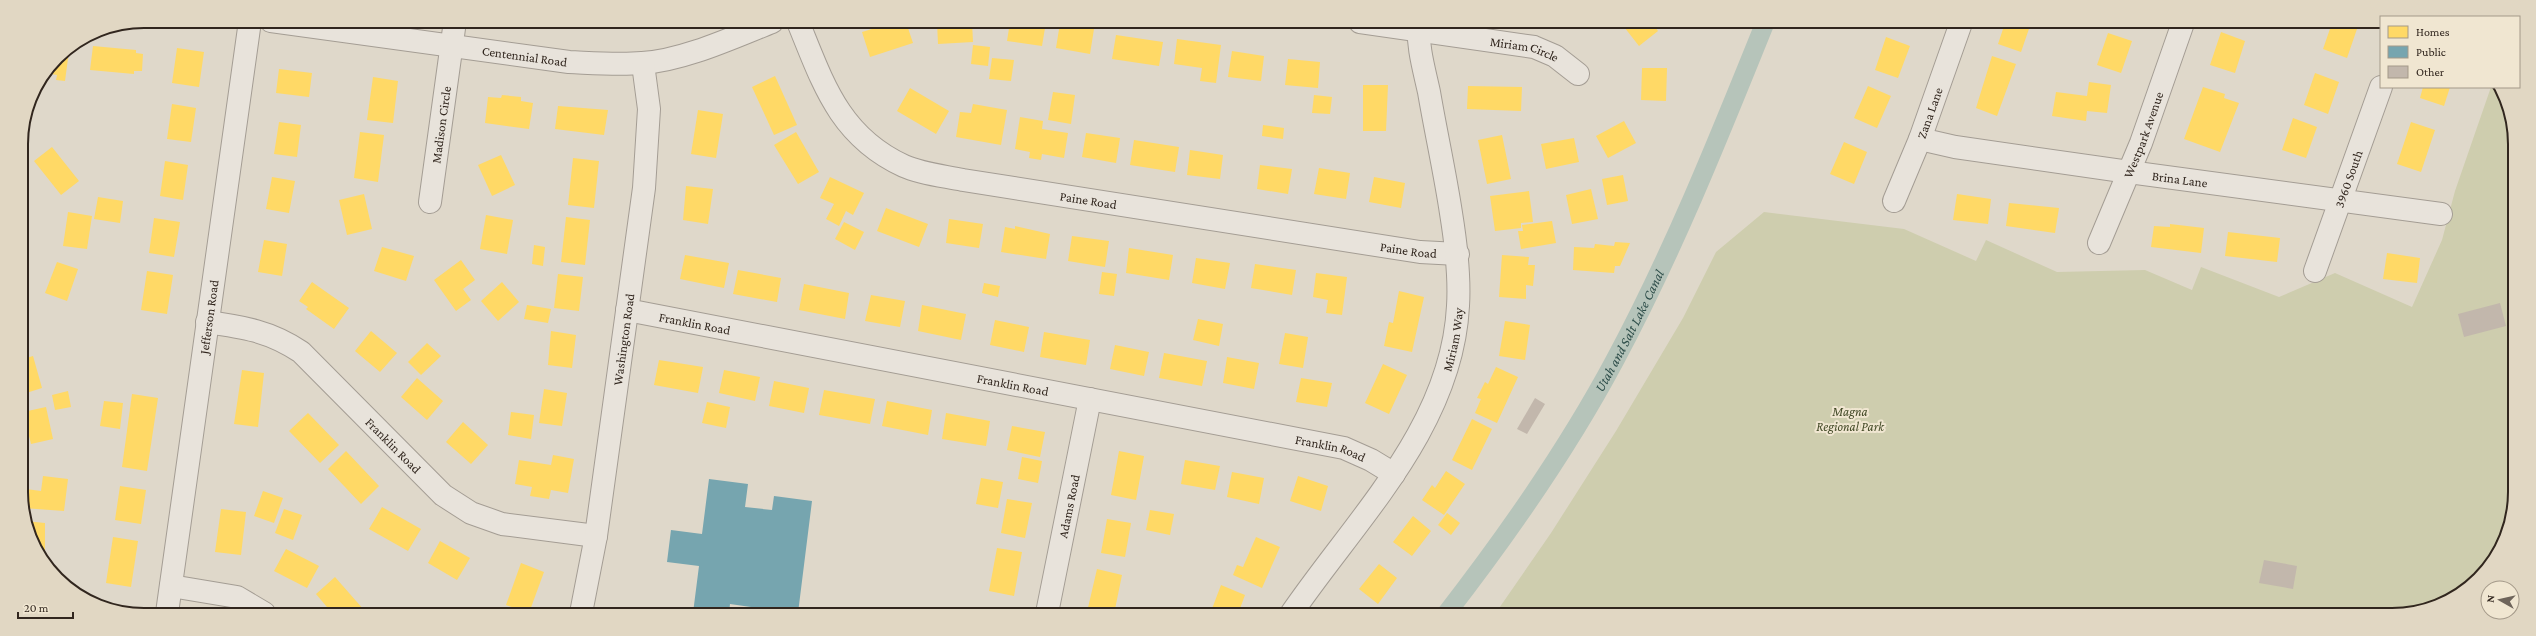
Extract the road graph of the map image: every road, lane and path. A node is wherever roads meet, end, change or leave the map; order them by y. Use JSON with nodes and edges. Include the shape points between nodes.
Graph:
{"nodes":[{"id":1,"x":249,"y":28,"type":"edge"},
{"id":2,"x":319,"y":28,"type":"edge"},
{"id":3,"x":454,"y":28,"type":"edge"},
{"id":4,"x":757,"y":28,"type":"edge"},
{"id":5,"x":801,"y":28,"type":"edge"},
{"id":6,"x":1419,"y":28,"type":"edge"},
{"id":7,"x":1425,"y":28,"type":"edge"},
{"id":8,"x":1959,"y":28,"type":"edge"},
{"id":9,"x":2181,"y":28,"type":"edge"},
{"id":10,"x":451,"y":47,"type":"junction"},
{"id":11,"x":643,"y":64,"type":"junction"},
{"id":12,"x":1578,"y":74,"type":"dead end"},
{"id":13,"x":2380,"y":88,"type":"edge"},
{"id":14,"x":1920,"y":139,"type":"junction"},
{"id":15,"x":2129,"y":172,"type":"junction"},
{"id":16,"x":1894,"y":201,"type":"dead end"},
{"id":17,"x":2341,"y":201,"type":"junction"},
{"id":18,"x":430,"y":202,"type":"dead end"},
{"id":19,"x":2441,"y":214,"type":"dead end"},
{"id":20,"x":2099,"y":244,"type":"dead end"},
{"id":21,"x":1458,"y":254,"type":"junction"},
{"id":22,"x":2315,"y":271,"type":"dead end"},
{"id":23,"x":627,"y":310,"type":"junction"},
{"id":24,"x":208,"y":322,"type":"junction"},
{"id":25,"x":1090,"y":399,"type":"junction"},
{"id":26,"x":1394,"y":474,"type":"junction"},
{"id":27,"x":596,"y":536,"type":"junction"},
{"id":28,"x":171,"y":586,"type":"junction"},
{"id":29,"x":168,"y":608,"type":"edge"},
{"id":30,"x":256,"y":608,"type":"edge"},
{"id":31,"x":582,"y":608,"type":"edge"},
{"id":32,"x":1048,"y":608,"type":"edge"},
{"id":33,"x":1295,"y":608,"type":"edge"}],
"edges":[{"from":1,"to":24,"type":"street","name":"Jefferson Road"},
{"from":2,"to":10,"type":"street","name":"Centennial Road"},
{"from":3,"to":10,"type":"street","name":"Madison Circle"},
{"from":4,"to":11,"type":"street","name":"Centennial Road","via":[[713,45]]},
{"from":5,"to":21,"type":"street","name":"Paine Road","via":[[836,109],[849,127],[883,154],[906,166],[963,180],[1420,252]]},
{"from":6,"to":21,"type":"street","name":"Miriam Way","via":[[1421,55]]},
{"from":7,"to":12,"type":"street","name":"Miriam Circle","via":[[1534,47],[1555,56]]},
{"from":8,"to":14,"type":"street","name":"Zana Lane"},
{"from":9,"to":15,"type":"street","name":"Westpark Avenue"},
{"from":10,"to":11,"type":"street","name":"Centennial Road","via":[[569,62]]},
{"from":10,"to":18,"type":"street","name":"Madison Circle"},
{"from":11,"to":23,"type":"street","name":"Washington Road","via":[[649,109],[648,145]]},
{"from":13,"to":17,"type":"street","name":"3960 South"},
{"from":14,"to":15,"type":"street","name":"Brina Lane","via":[[1955,147]]},
{"from":14,"to":16,"type":"street","name":"Zana Lane"},
{"from":15,"to":17,"type":"street","name":"Brina Lane"},
{"from":15,"to":20,"type":"street","name":"Westpark Avenue"},
{"from":17,"to":19,"type":"street","name":"Brina Lane"},
{"from":17,"to":22,"type":"street","name":"3960 South"},
{"from":21,"to":26,"type":"street","name":"Miriam Way","via":[[1458,307],[1451,354],[1418,436]]},
{"from":23,"to":25,"type":"street","name":"Franklin Road"},
{"from":23,"to":27,"type":"street","name":"Washington Road"},
{"from":24,"to":27,"type":"street","name":"Franklin Road","via":[[250,329],[281,338],[301,352],[443,495],[471,513],[502,524]]},
{"from":24,"to":28,"type":"street","name":"Jefferson Road"},
{"from":25,"to":26,"type":"street","name":"Franklin Road","via":[[1344,448]]},
{"from":25,"to":32,"type":"street","name":"Adams Road"},
{"from":26,"to":33,"type":"street","name":"Miriam Way"},
{"from":27,"to":31,"type":"street","name":"Washington Road"},
{"from":28,"to":29,"type":"street","name":"Jefferson Road"},
{"from":28,"to":30,"type":"street","via":[[237,597]]}]}
